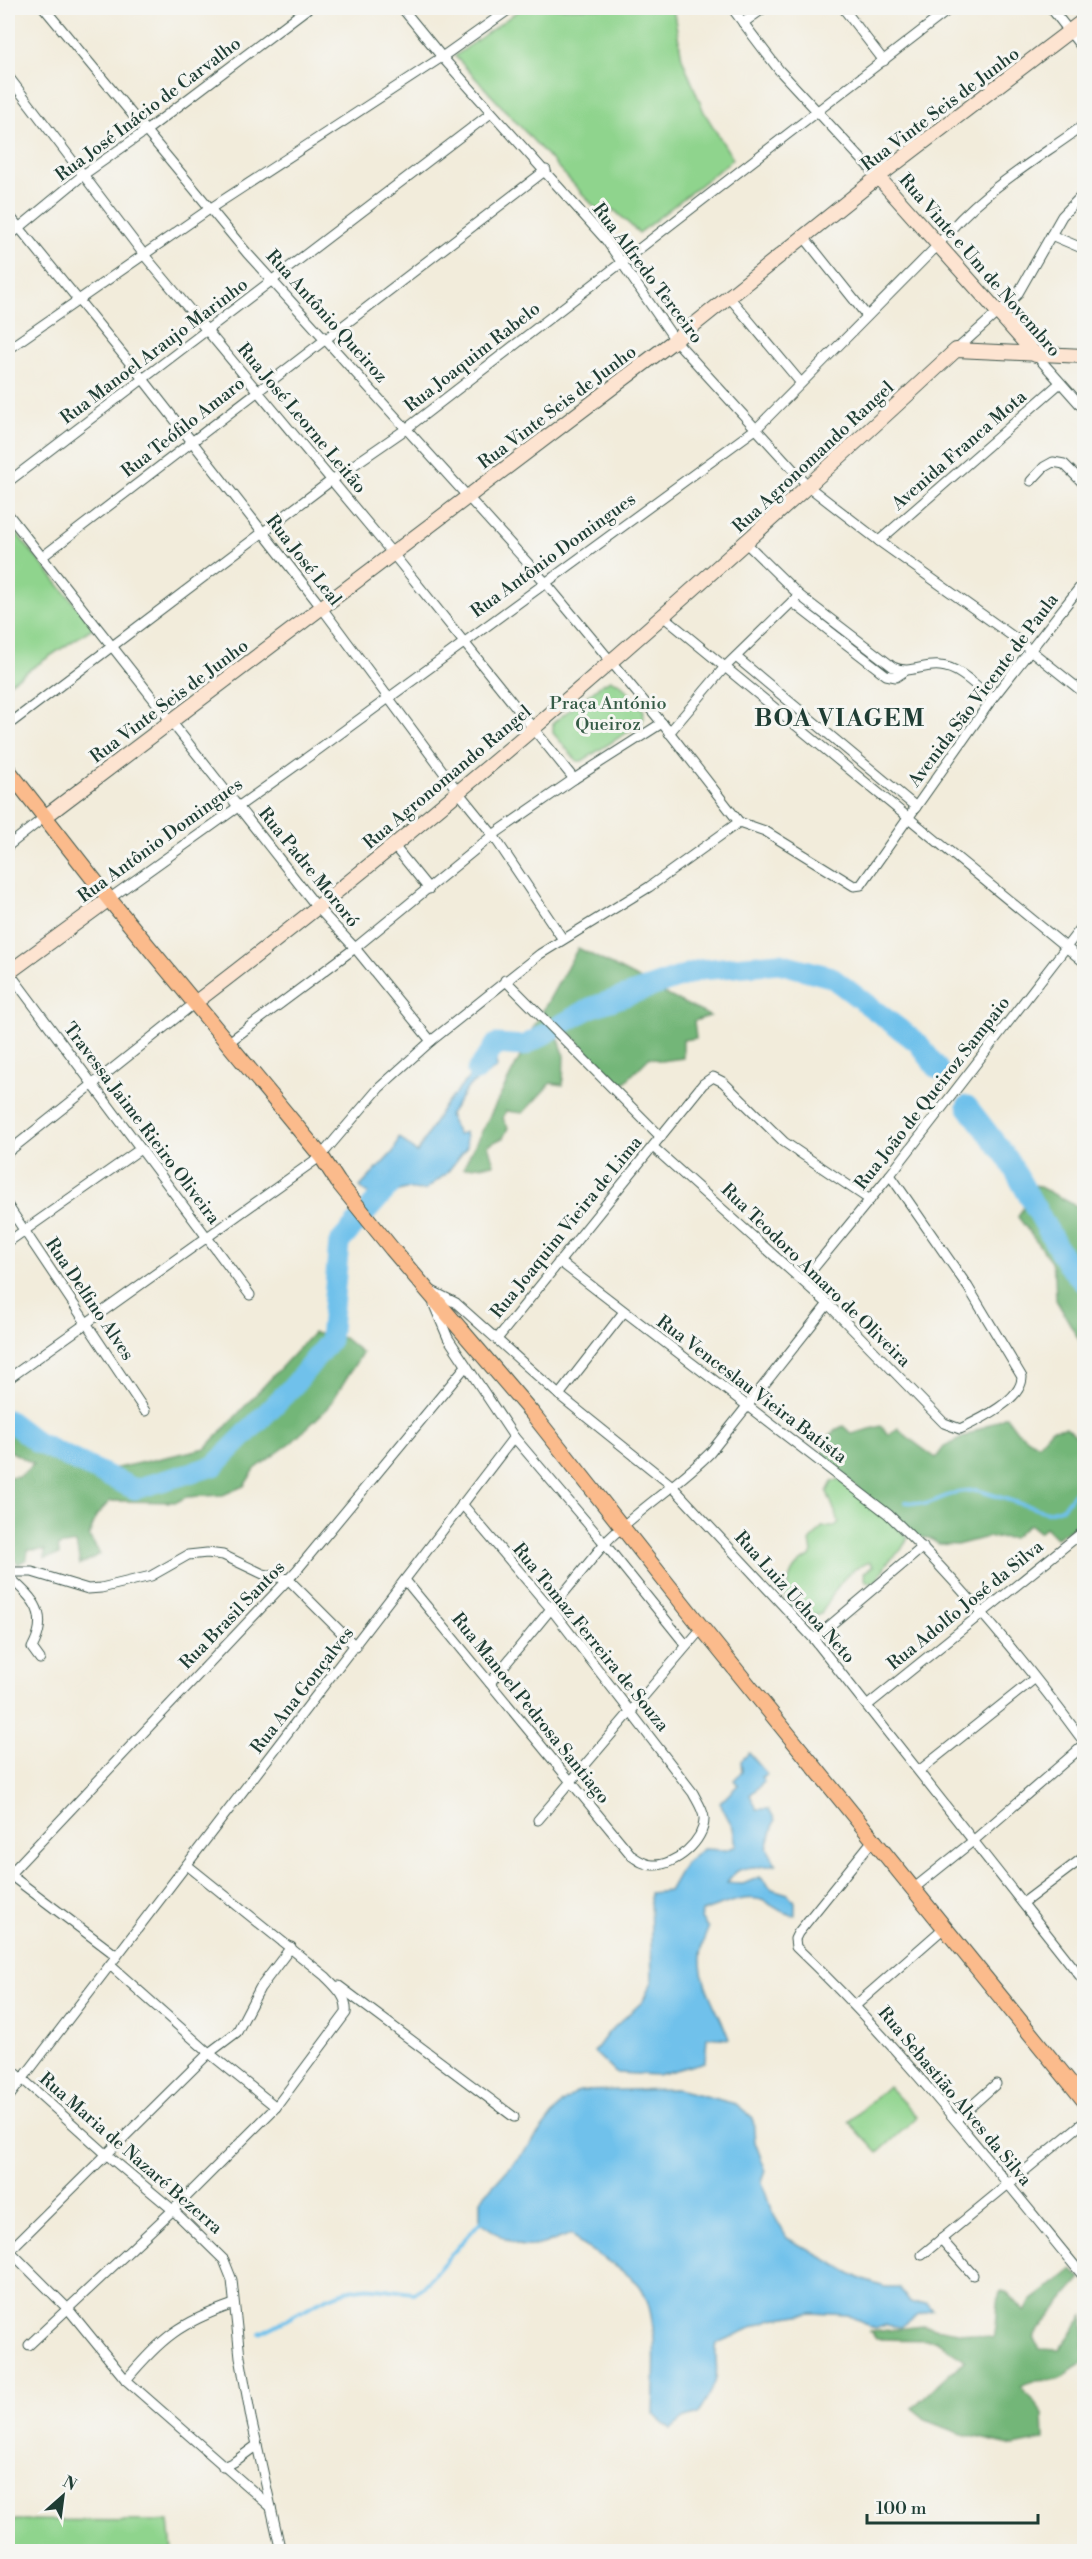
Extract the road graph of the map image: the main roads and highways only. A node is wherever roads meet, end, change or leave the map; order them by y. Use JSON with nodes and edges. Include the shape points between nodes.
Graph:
{"nodes":[{"id":1,"x":8,"y":770,"type":"edge"},
{"id":2,"x":1084,"y":2100,"type":"edge"}],
"edges":[{"from":1,"to":2,"type":"main road"}]}
